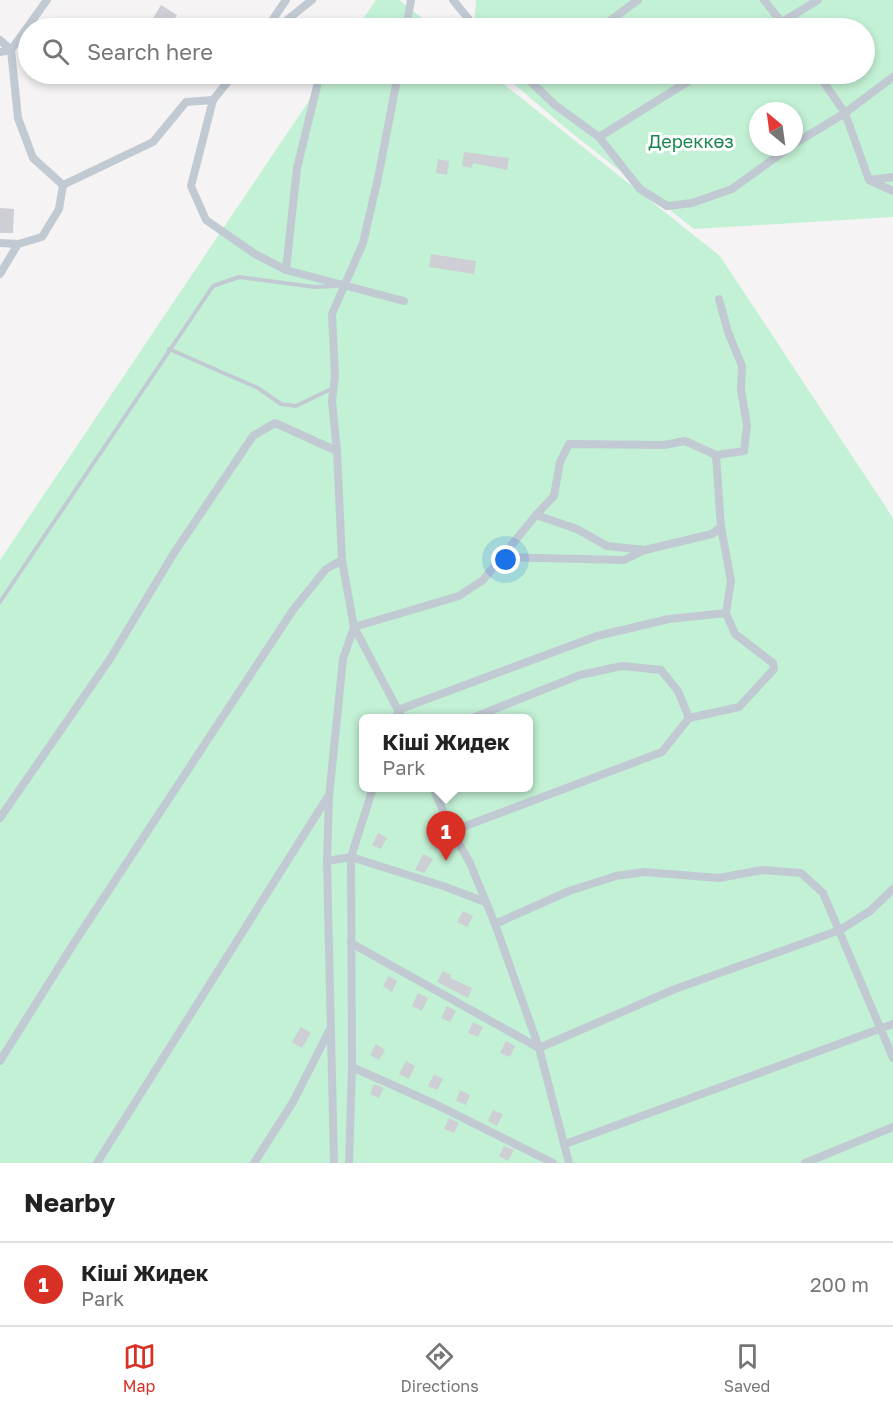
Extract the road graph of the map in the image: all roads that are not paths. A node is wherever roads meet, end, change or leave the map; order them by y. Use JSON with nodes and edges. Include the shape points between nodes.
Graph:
{"nodes":[{"id":1,"x":47,"y":0,"type":"edge"},
{"id":2,"x":286,"y":0,"type":"edge"},
{"id":3,"x":312,"y":0,"type":"edge"},
{"id":4,"x":411,"y":0,"type":"edge"},
{"id":5,"x":453,"y":0,"type":"edge"},
{"id":6,"x":638,"y":0,"type":"edge"},
{"id":7,"x":764,"y":0,"type":"edge"},
{"id":8,"x":818,"y":0,"type":"edge"},
{"id":9,"x":463,"y":4,"type":"edge"},
{"id":10,"x":34,"y":18,"type":"edge"},
{"id":11,"x":274,"y":18,"type":"edge"},
{"id":12,"x":290,"y":18,"type":"edge"},
{"id":13,"x":408,"y":18,"type":"edge"},
{"id":14,"x":471,"y":18,"type":"edge"},
{"id":15,"x":614,"y":18,"type":"edge"},
{"id":16,"x":778,"y":18,"type":"edge"},
{"id":17,"x":794,"y":18,"type":"edge"},
{"id":18,"x":0,"y":40,"type":"edge"},
{"id":19,"x":18,"y":40,"type":"edge"},
{"id":20,"x":11,"y":50,"type":"junction"},
{"id":21,"x":0,"y":52,"type":"edge"},
{"id":22,"x":893,"y":76,"type":"edge"},
{"id":23,"x":226,"y":84,"type":"edge"},
{"id":24,"x":318,"y":84,"type":"edge"},
{"id":25,"x":396,"y":84,"type":"edge"},
{"id":26,"x":533,"y":84,"type":"edge"},
{"id":27,"x":684,"y":84,"type":"edge"},
{"id":28,"x":825,"y":84,"type":"edge"},
{"id":29,"x":213,"y":100,"type":"junction"},
{"id":30,"x":845,"y":113,"type":"junction"},
{"id":31,"x":599,"y":138,"type":"junction"},
{"id":32,"x":803,"y":139,"type":"edge"},
{"id":33,"x":778,"y":156,"type":"edge"},
{"id":34,"x":893,"y":177,"type":"edge"},
{"id":35,"x":869,"y":180,"type":"junction"},
{"id":36,"x":63,"y":185,"type":"junction"},
{"id":37,"x":893,"y":191,"type":"edge"},
{"id":38,"x":0,"y":243,"type":"edge"},
{"id":39,"x":18,"y":244,"type":"junction"},
{"id":40,"x":286,"y":270,"type":"junction"},
{"id":41,"x":0,"y":274,"type":"edge"},
{"id":42,"x":346,"y":285,"type":"junction"},
{"id":43,"x":718,"y":299,"type":"dead end"},
{"id":44,"x":404,"y":301,"type":"dead end"},
{"id":45,"x":169,"y":350,"type":"junction"},
{"id":46,"x":333,"y":387,"type":"junction"},
{"id":47,"x":337,"y":451,"type":"junction"},
{"id":48,"x":716,"y":455,"type":"junction"},
{"id":49,"x":536,"y":515,"type":"junction"},
{"id":50,"x":721,"y":527,"type":"junction"},
{"id":51,"x":645,"y":550,"type":"junction"},
{"id":52,"x":501,"y":557,"type":"junction"},
{"id":53,"x":342,"y":560,"type":"junction"},
{"id":54,"x":0,"y":602,"type":"edge"},
{"id":55,"x":726,"y":613,"type":"junction"},
{"id":56,"x":354,"y":627,"type":"junction"},
{"id":57,"x":398,"y":714,"type":"edge"},
{"id":58,"x":404,"y":714,"type":"edge"},
{"id":59,"x":482,"y":714,"type":"edge"},
{"id":60,"x":689,"y":718,"type":"junction"},
{"id":61,"x":372,"y":792,"type":"edge"},
{"id":62,"x":435,"y":792,"type":"edge"},
{"id":63,"x":329,"y":797,"type":"junction"},
{"id":64,"x":0,"y":818,"type":"edge"},
{"id":65,"x":453,"y":831,"type":"junction"},
{"id":66,"x":351,"y":857,"type":"junction"},
{"id":67,"x":327,"y":861,"type":"junction"},
{"id":68,"x":893,"y":889,"type":"edge"},
{"id":69,"x":485,"y":902,"type":"junction"},
{"id":70,"x":495,"y":924,"type":"junction"},
{"id":71,"x":840,"y":930,"type":"junction"},
{"id":72,"x":351,"y":943,"type":"junction"},
{"id":73,"x":893,"y":1024,"type":"edge"},
{"id":74,"x":331,"y":1028,"type":"junction"},
{"id":75,"x":881,"y":1029,"type":"junction"},
{"id":76,"x":539,"y":1048,"type":"junction"},
{"id":77,"x":893,"y":1058,"type":"edge"},
{"id":78,"x":0,"y":1061,"type":"edge"},
{"id":79,"x":352,"y":1067,"type":"junction"},
{"id":80,"x":893,"y":1127,"type":"edge"},
{"id":81,"x":565,"y":1144,"type":"junction"},
{"id":82,"x":97,"y":1163,"type":"edge"},
{"id":83,"x":254,"y":1163,"type":"edge"},
{"id":84,"x":334,"y":1163,"type":"edge"},
{"id":85,"x":350,"y":1163,"type":"edge"},
{"id":86,"x":554,"y":1163,"type":"edge"},
{"id":87,"x":568,"y":1163,"type":"edge"},
{"id":88,"x":805,"y":1163,"type":"edge"}],
"edges":[{"from":1,"to":10,"type":"street"},
{"from":2,"to":11,"type":"street"},
{"from":3,"to":12,"type":"street"},
{"from":4,"to":13,"type":"street"},
{"from":5,"to":9,"type":"street"},
{"from":6,"to":15,"type":"street"},
{"from":7,"to":16,"type":"street"},
{"from":8,"to":17,"type":"street"},
{"from":9,"to":14,"type":"street"},
{"from":18,"to":20,"type":"street"},
{"from":19,"to":20,"type":"street"},
{"from":20,"to":21,"type":"street"},
{"from":20,"to":36,"type":"street","via":[[18,118],[33,158]]},
{"from":22,"to":30,"type":"street"},
{"from":23,"to":29,"type":"street"},
{"from":24,"to":40,"type":"street","via":[[297,168]]},
{"from":25,"to":42,"type":"street","via":[[363,243]]},
{"from":26,"to":31,"type":"street"},
{"from":27,"to":31,"type":"street"},
{"from":28,"to":30,"type":"street"},
{"from":29,"to":36,"type":"street","via":[[186,102],[153,142]]},
{"from":29,"to":40,"type":"street","via":[[191,186],[206,220],[255,255]]},
{"from":30,"to":32,"type":"street"},
{"from":30,"to":35,"type":"street"},
{"from":31,"to":33,"type":"street","via":[[640,189],[667,206],[692,203],[732,189]]},
{"from":34,"to":35,"type":"street"},
{"from":35,"to":37,"type":"street"},
{"from":36,"to":39,"type":"street","via":[[59,209],[42,237]]},
{"from":38,"to":39,"type":"street"},
{"from":39,"to":41,"type":"street"},
{"from":40,"to":42,"type":"street"},
{"from":42,"to":44,"type":"street"},
{"from":42,"to":45,"type":"lane","via":[[315,287],[239,278],[213,286]]},
{"from":42,"to":46,"type":"street","via":[[332,314]]},
{"from":43,"to":48,"type":"street","via":[[741,366],[747,425],[744,451]]},
{"from":45,"to":46,"type":"lane","via":[[258,387],[282,404],[296,406]]},
{"from":45,"to":54,"type":"lane"},
{"from":46,"to":47,"type":"street"},
{"from":47,"to":53,"type":"street"},
{"from":47,"to":64,"type":"street","via":[[275,423],[253,436],[174,553],[110,659]]},
{"from":48,"to":49,"type":"street","via":[[685,441],[664,445],[569,444],[560,462],[554,496]]},
{"from":48,"to":50,"type":"street"},
{"from":49,"to":51,"type":"street","via":[[607,546]]},
{"from":49,"to":52,"type":"street"},
{"from":50,"to":51,"type":"street","via":[[712,534]]},
{"from":50,"to":55,"type":"street","via":[[731,581]]},
{"from":51,"to":52,"type":"street","via":[[624,560]]},
{"from":52,"to":56,"type":"street","via":[[483,580],[459,596]]},
{"from":53,"to":56,"type":"street"},
{"from":53,"to":78,"type":"street","via":[[326,570],[293,610]]},
{"from":55,"to":58,"type":"street","via":[[669,619],[597,636]]},
{"from":55,"to":60,"type":"street","via":[[735,634],[773,663],[774,669],[739,707]]},
{"from":56,"to":57,"type":"street"},
{"from":56,"to":63,"type":"street","via":[[343,659]]},
{"from":59,"to":60,"type":"street","via":[[580,675],[622,666],[661,670],[678,691]]},
{"from":60,"to":65,"type":"street","via":[[662,752]]},
{"from":61,"to":66,"type":"street"},
{"from":62,"to":65,"type":"street"},
{"from":63,"to":67,"type":"street"},
{"from":63,"to":82,"type":"street"},
{"from":65,"to":69,"type":"street"},
{"from":66,"to":67,"type":"street"},
{"from":66,"to":69,"type":"street"},
{"from":66,"to":72,"type":"street"},
{"from":67,"to":74,"type":"street"},
{"from":68,"to":71,"type":"street","via":[[870,911]]},
{"from":69,"to":70,"type":"street"},
{"from":70,"to":71,"type":"street","via":[[568,891],[616,876],[644,872],[719,878],[762,870],[801,873],[823,893]]},
{"from":70,"to":76,"type":"street"},
{"from":71,"to":75,"type":"street"},
{"from":71,"to":76,"type":"street","via":[[675,988]]},
{"from":72,"to":76,"type":"street"},
{"from":72,"to":79,"type":"street"},
{"from":73,"to":75,"type":"street"},
{"from":74,"to":83,"type":"street","via":[[293,1102]]},
{"from":74,"to":84,"type":"street"},
{"from":75,"to":77,"type":"street"},
{"from":75,"to":81,"type":"street"},
{"from":76,"to":81,"type":"street"},
{"from":79,"to":85,"type":"street"},
{"from":79,"to":86,"type":"street"},
{"from":80,"to":88,"type":"street"},
{"from":81,"to":87,"type":"street"}]}
